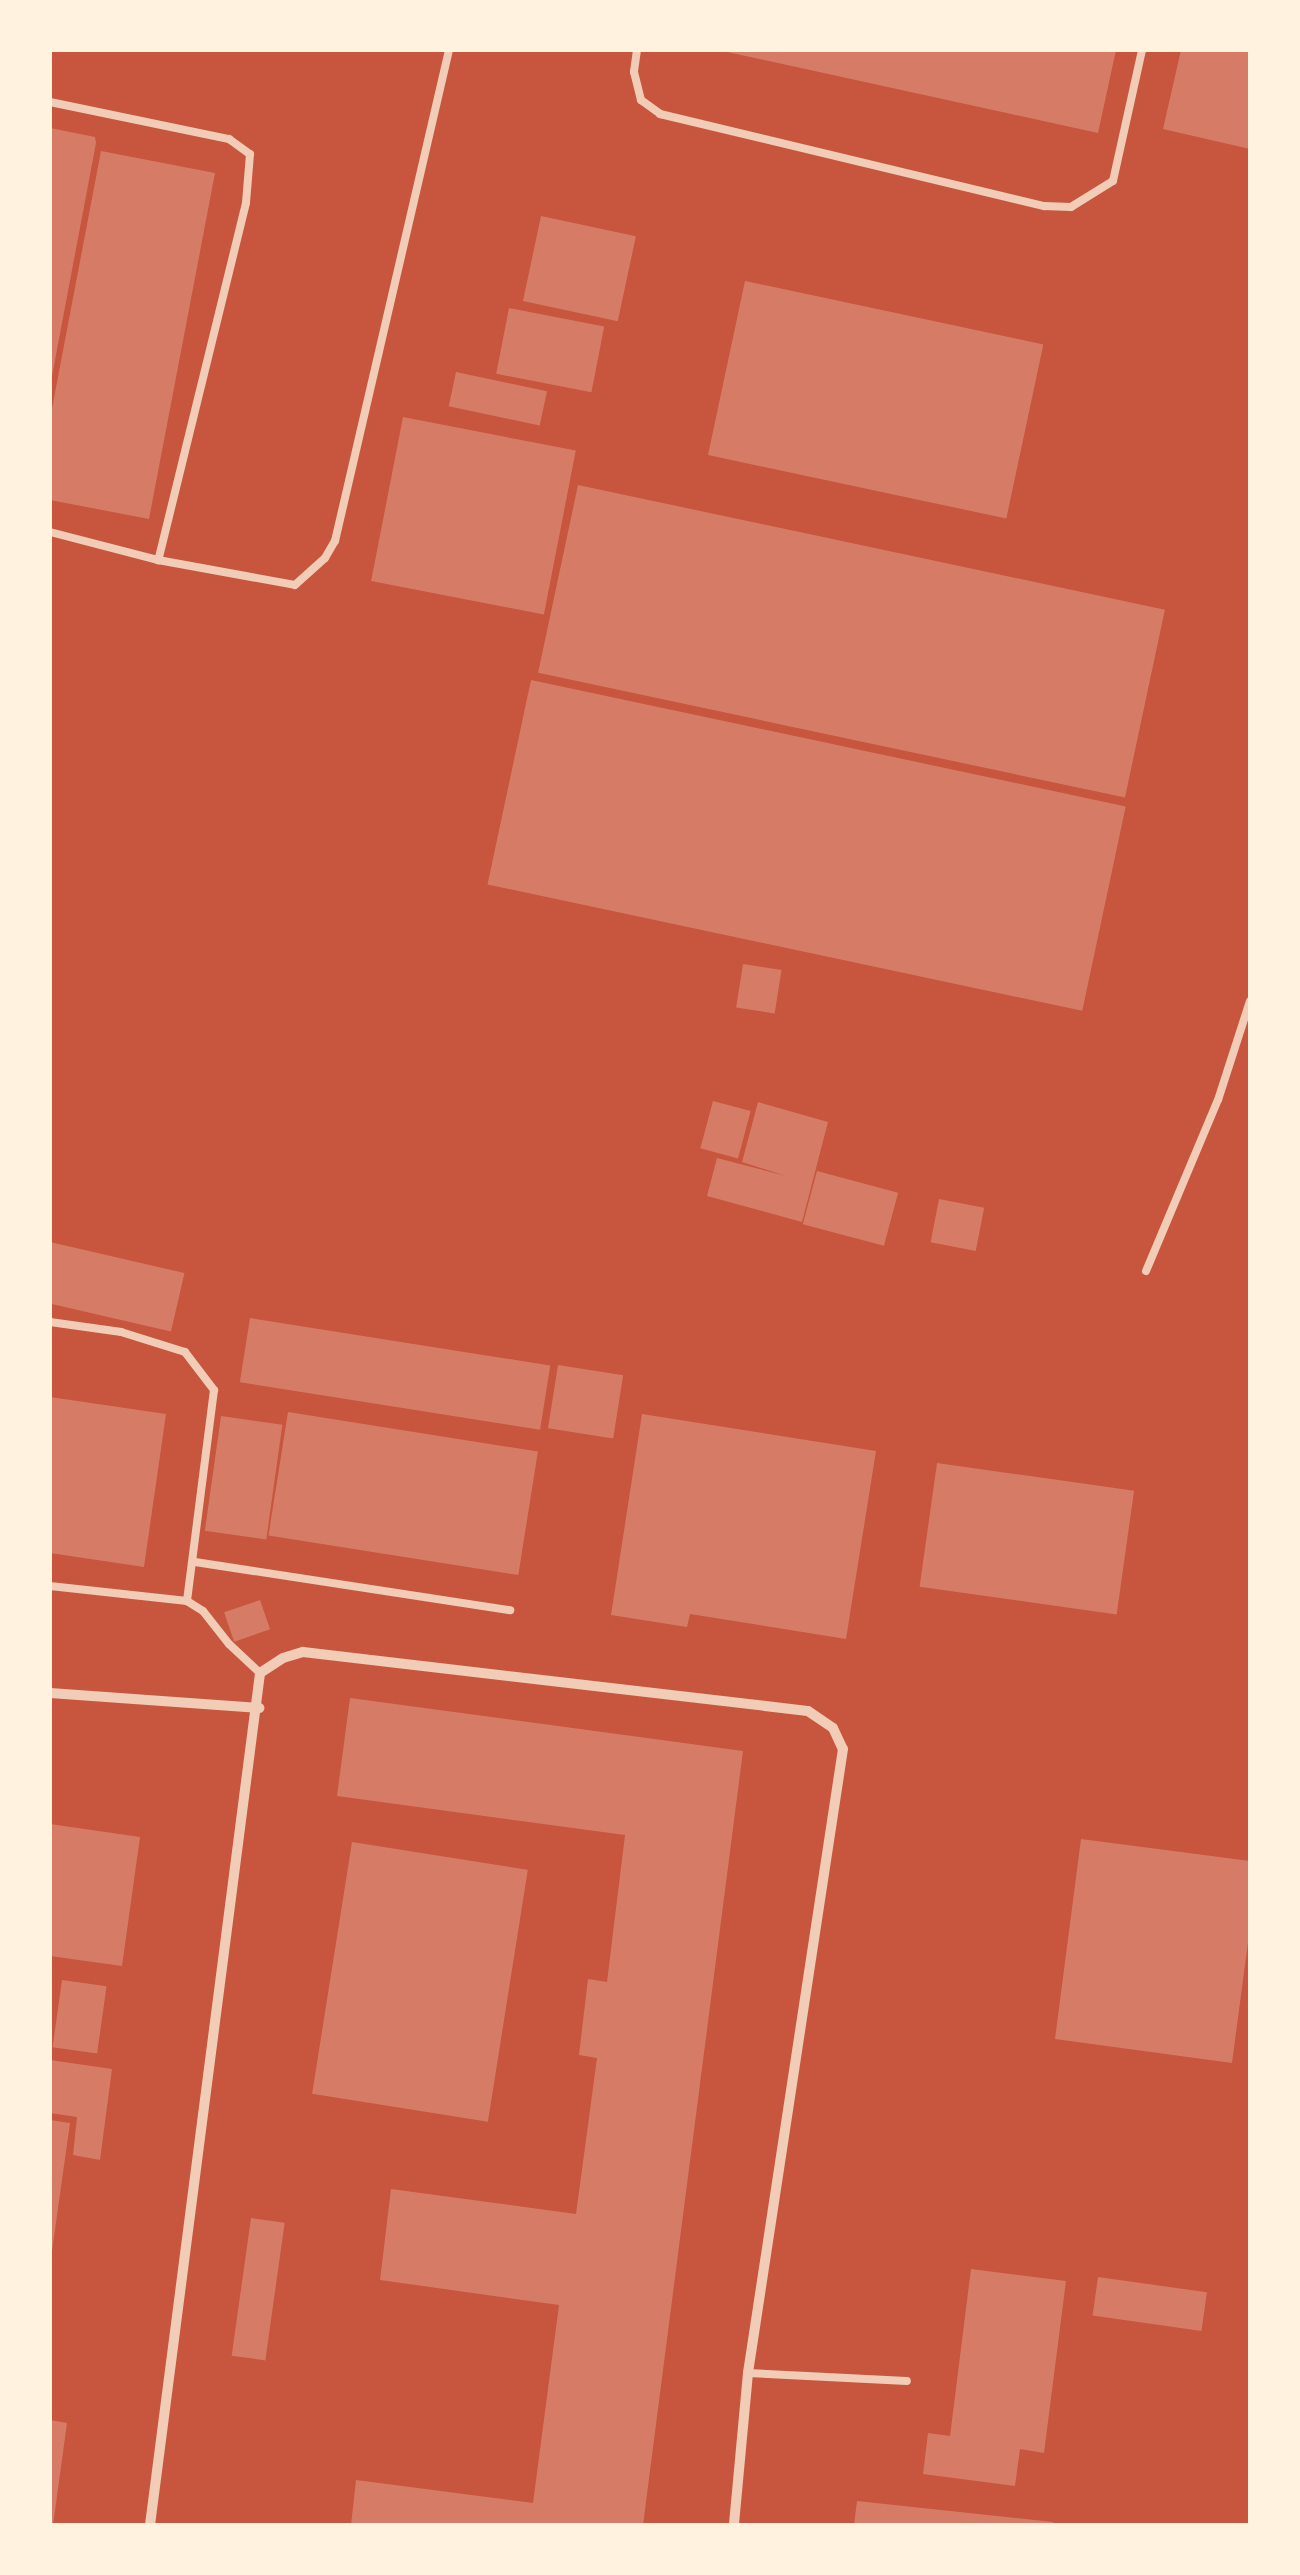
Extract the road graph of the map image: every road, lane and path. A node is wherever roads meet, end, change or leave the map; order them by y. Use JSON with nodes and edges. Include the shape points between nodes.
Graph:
{"nodes":[{"id":1,"x":448,"y":50,"type":"edge"},
{"id":2,"x":637,"y":50,"type":"edge"},
{"id":3,"x":1142,"y":50,"type":"edge"},
{"id":4,"x":50,"y":102,"type":"edge"},
{"id":5,"x":50,"y":532,"type":"edge"},
{"id":6,"x":158,"y":560,"type":"junction"},
{"id":7,"x":1250,"y":1000,"type":"edge"},
{"id":8,"x":1146,"y":1270,"type":"dead end"},
{"id":9,"x":50,"y":1322,"type":"edge"},
{"id":10,"x":195,"y":1562,"type":"junction"},
{"id":11,"x":50,"y":1586,"type":"edge"},
{"id":12,"x":187,"y":1601,"type":"junction"},
{"id":13,"x":510,"y":1610,"type":"dead end"},
{"id":14,"x":260,"y":1673,"type":"junction"},
{"id":15,"x":50,"y":1693,"type":"edge"},
{"id":16,"x":259,"y":1708,"type":"junction"},
{"id":17,"x":748,"y":2373,"type":"junction"},
{"id":18,"x":907,"y":2381,"type":"dead end"},
{"id":19,"x":150,"y":2525,"type":"edge"},
{"id":20,"x":734,"y":2525,"type":"edge"}],
"edges":[{"from":1,"to":6,"type":"lane","via":[[335,540],[295,586]]},
{"from":2,"to":3,"type":"lane","via":[[641,100],[660,114],[1044,206],[1072,207],[1114,181]]},
{"from":4,"to":6,"type":"lane","via":[[229,139],[250,154],[246,203]]},
{"from":5,"to":6,"type":"lane"},
{"from":7,"to":8,"type":"lane","via":[[1218,1100]]},
{"from":9,"to":10,"type":"lane","via":[[122,1332],[184,1352],[214,1390]]},
{"from":10,"to":12,"type":"lane"},
{"from":10,"to":13,"type":"lane"},
{"from":11,"to":12,"type":"lane"},
{"from":12,"to":14,"type":"lane"},
{"from":14,"to":16,"type":"street"},
{"from":14,"to":17,"type":"street","via":[[304,1652],[808,1711],[833,1728],[843,1749]]},
{"from":15,"to":16,"type":"street"},
{"from":16,"to":19,"type":"street"},
{"from":17,"to":18,"type":"lane"},
{"from":17,"to":20,"type":"street"}]}
